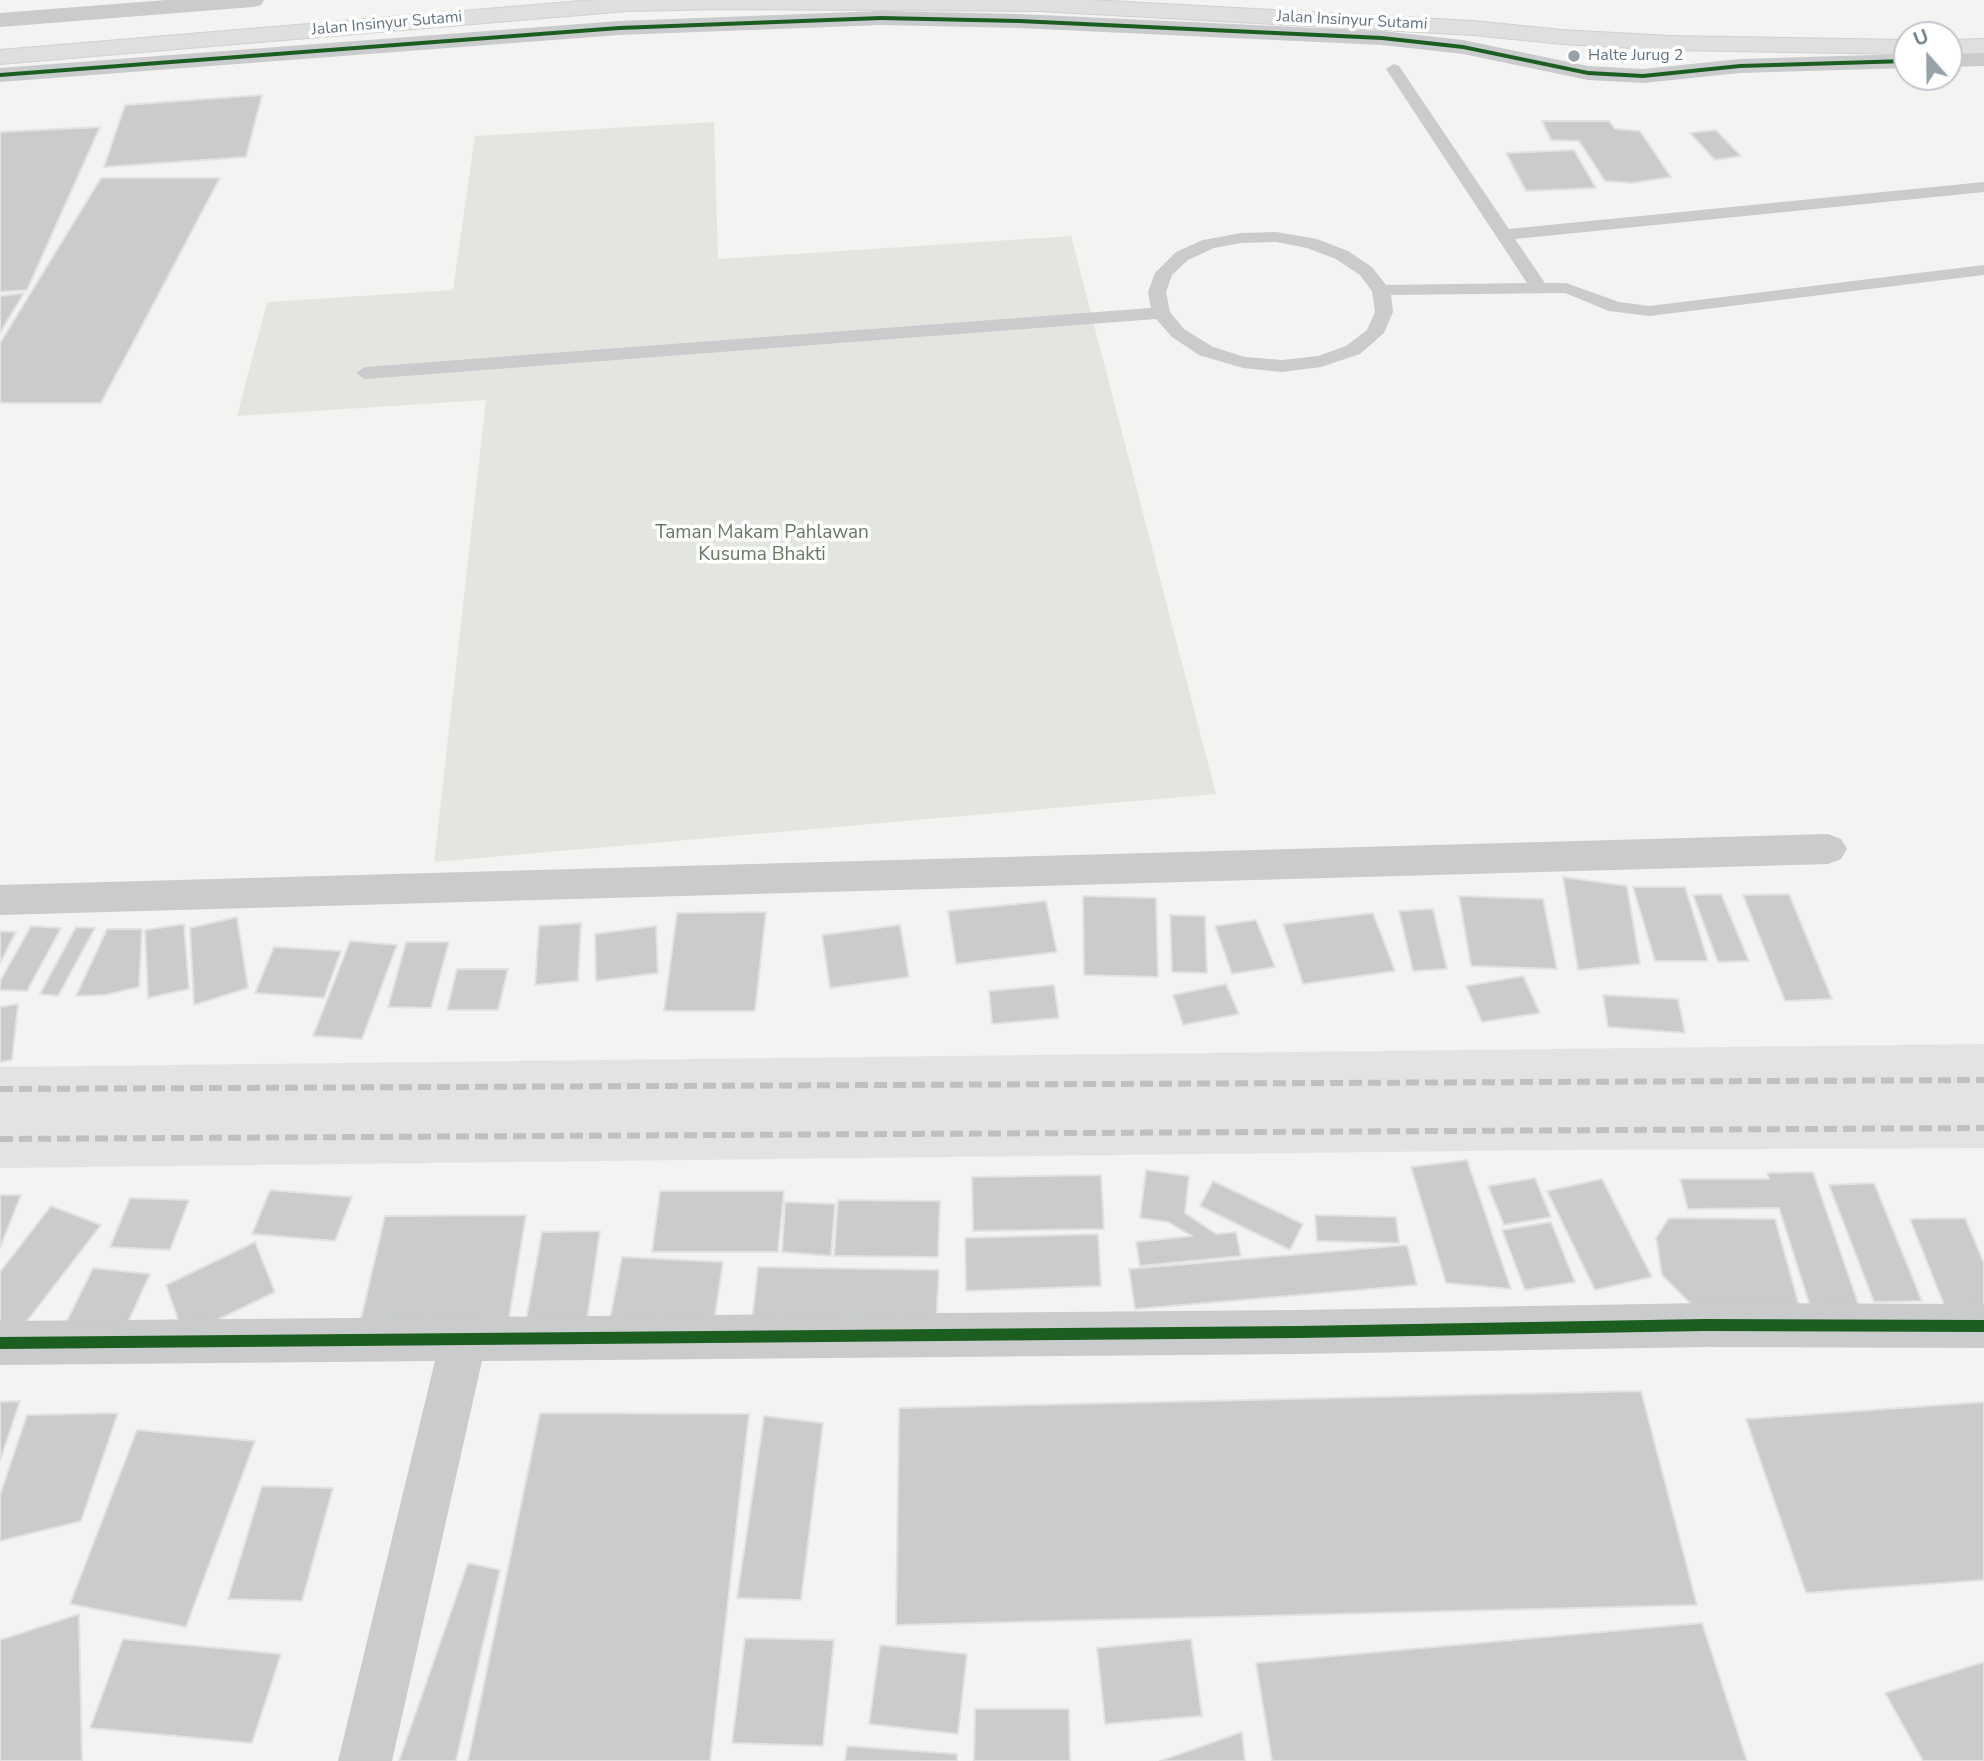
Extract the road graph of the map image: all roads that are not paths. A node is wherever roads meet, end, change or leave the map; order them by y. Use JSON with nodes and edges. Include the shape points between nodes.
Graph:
{"nodes":[{"id":1,"x":253,"y":0,"type":"edge"},
{"id":2,"x":467,"y":0,"type":"edge"},
{"id":3,"x":180,"y":3,"type":"edge"},
{"id":4,"x":0,"y":20,"type":"edge"},
{"id":5,"x":1381,"y":30,"type":"junction"},
{"id":6,"x":0,"y":37,"type":"edge"},
{"id":7,"x":1984,"y":46,"type":"edge"},
{"id":8,"x":1893,"y":47,"type":"edge"},
{"id":9,"x":1963,"y":47,"type":"edge"},
{"id":10,"x":0,"y":57,"type":"edge"},
{"id":11,"x":1984,"y":59,"type":"edge"},
{"id":12,"x":1963,"y":60,"type":"edge"},
{"id":13,"x":1893,"y":61,"type":"edge"},
{"id":14,"x":1394,"y":69,"type":"dead end"},
{"id":15,"x":0,"y":75,"type":"edge"},
{"id":16,"x":1984,"y":187,"type":"edge"},
{"id":17,"x":1504,"y":235,"type":"junction"},
{"id":18,"x":1984,"y":270,"type":"edge"},
{"id":19,"x":1540,"y":289,"type":"junction"},
{"id":20,"x":1381,"y":290,"type":"junction"},
{"id":21,"x":1161,"y":313,"type":"junction"},
{"id":22,"x":365,"y":373,"type":"dead end"},
{"id":23,"x":1828,"y":849,"type":"dead end"},
{"id":24,"x":0,"y":900,"type":"edge"},
{"id":25,"x":1984,"y":1326,"type":"edge"},
{"id":26,"x":463,"y":1341,"type":"junction"},
{"id":27,"x":0,"y":1343,"type":"edge"},
{"id":28,"x":365,"y":1761,"type":"edge"}],
"edges":[{"from":1,"to":3,"type":"street"},
{"from":2,"to":6,"type":"highway","name":"Jalan Insinyur Sutami"},
{"from":3,"to":4,"type":"street"},
{"from":5,"to":8,"type":"highway","name":"Jalan Insinyur Sutami","via":[[1670,43]]},
{"from":5,"to":10,"type":"highway","name":"Jalan Insinyur Sutami","via":[[1038,4],[639,4]]},
{"from":5,"to":13,"type":"street","via":[[1588,73],[1643,76],[1740,66]]},
{"from":5,"to":15,"type":"street","via":[[868,19],[618,28]]},
{"from":7,"to":9,"type":"highway"},
{"from":11,"to":12,"type":"street"},
{"from":14,"to":17,"type":"lane"},
{"from":16,"to":17,"type":"lane"},
{"from":17,"to":19,"type":"lane"},
{"from":18,"to":19,"type":"lane","via":[[1649,311],[1615,307],[1566,288]]},
{"from":19,"to":20,"type":"lane"},
{"from":20,"to":21,"type":"lane","via":[[1384,312],[1375,333],[1353,350],[1321,361],[1282,366],[1243,362],[1206,351],[1178,333]]},
{"from":20,"to":21,"type":"lane","via":[[1366,271],[1311,243],[1241,238],[1209,244],[1182,256],[1164,273],[1157,292]]},
{"from":21,"to":22,"type":"lane"},
{"from":23,"to":24,"type":"street"},
{"from":25,"to":26,"type":"street","via":[[1705,1325]]},
{"from":26,"to":27,"type":"street"},
{"from":26,"to":28,"type":"street"}]}
